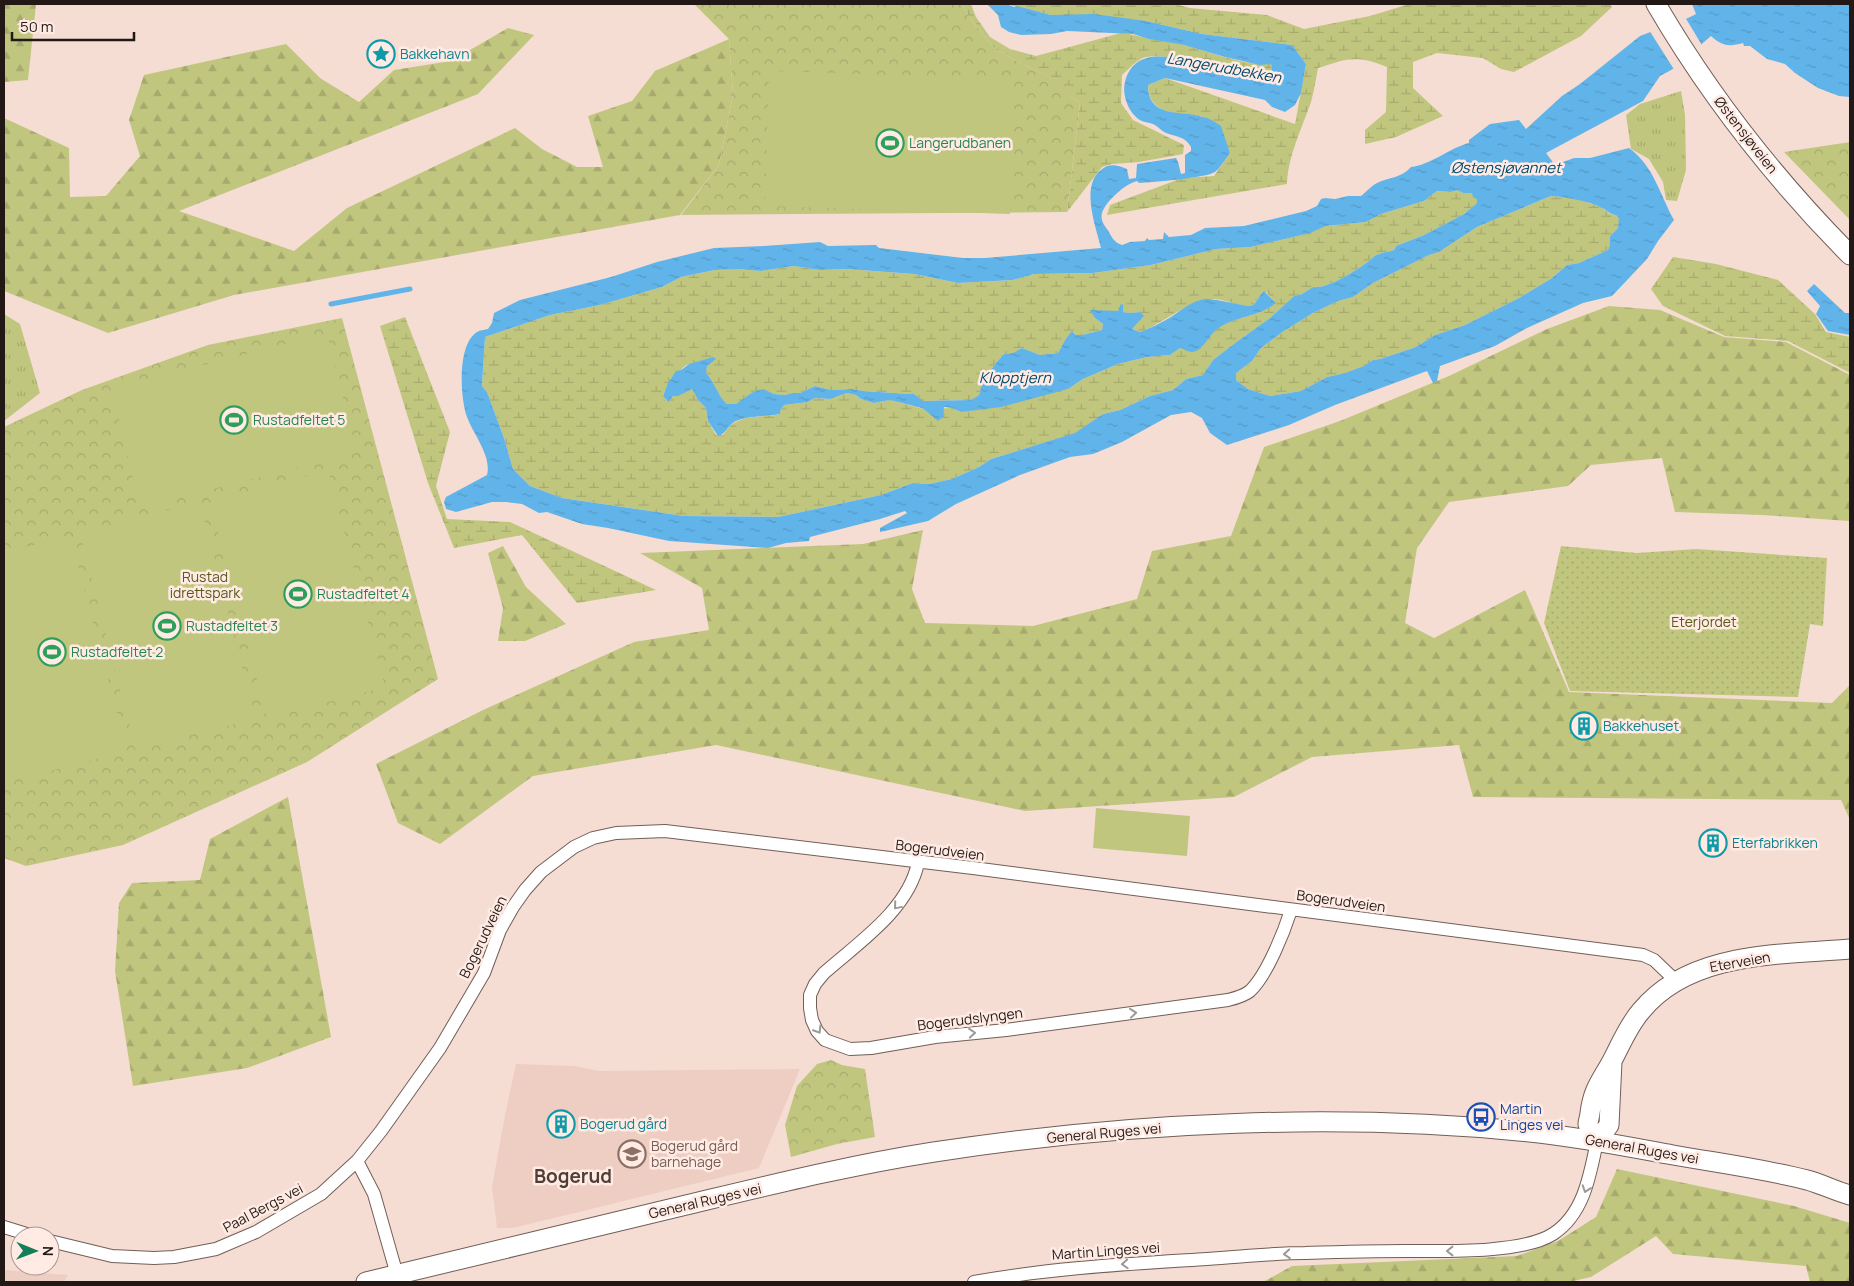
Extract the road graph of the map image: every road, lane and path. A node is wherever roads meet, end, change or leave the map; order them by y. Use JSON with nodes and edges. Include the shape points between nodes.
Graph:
{"nodes":[{"id":1,"x":1656,"y":4,"type":"edge"},
{"id":2,"x":1850,"y":255,"type":"edge"},
{"id":3,"x":918,"y":862,"type":"junction"},
{"id":4,"x":1292,"y":910,"type":"junction"},
{"id":5,"x":1850,"y":949,"type":"edge"},
{"id":6,"x":1677,"y":982,"type":"junction"},
{"id":7,"x":1596,"y":1141,"type":"junction"},
{"id":8,"x":357,"y":1161,"type":"junction"},
{"id":9,"x":1850,"y":1195,"type":"edge"},
{"id":10,"x":60,"y":1244,"type":"edge"},
{"id":11,"x":399,"y":1277,"type":"edge"},
{"id":12,"x":366,"y":1282,"type":"edge"},
{"id":13,"x":974,"y":1282,"type":"edge"}],
"edges":[{"from":1,"to":2,"type":"main road","name":"Østensjøveien","via":[[1739,128]]},
{"from":3,"to":4,"type":"street","name":"Bogerudveien"},
{"from":3,"to":4,"type":"street","name":"Bogerudslyngen","one_way":true,"via":[[915,876],[894,910],[815,984],[810,1008],[817,1031],[825,1040],[850,1049],[871,1048],[1228,1000],[1250,991],[1260,980]]},
{"from":3,"to":8,"type":"street","name":"Bogerudveien","via":[[665,831],[616,833],[593,838],[574,847],[540,872],[525,890],[500,930],[484,973],[454,1027]]},
{"from":4,"to":6,"type":"street","name":"Bogerudveien","via":[[1643,955],[1654,960]]},
{"from":5,"to":6,"type":"main road","name":"Eterveien","via":[[1735,961],[1701,970]]},
{"from":6,"to":7,"type":"main road","name":"Eterveien","via":[[1655,996],[1642,1010],[1612,1061],[1609,1125]]},
{"from":7,"to":9,"type":"main road","name":"General Ruges vei","via":[[1811,1181]]},
{"from":7,"to":11,"type":"main road","name":"General Ruges vei","via":[[1534,1133],[1352,1123],[1209,1125],[1038,1138],[935,1152],[830,1172]]},
{"from":7,"to":13,"type":"street","name":"Martin Linges vei","one_way":true,"via":[[1588,1183],[1569,1219],[1552,1234],[1510,1247],[1304,1253],[1113,1265]]},
{"from":8,"to":10,"type":"street","name":"Paal Bergs vei","via":[[321,1194],[300,1208],[216,1249],[174,1257],[130,1258]]},
{"from":8,"to":11,"type":"street","via":[[374,1194]]},
{"from":11,"to":12,"type":"main road","name":"General Ruges vei"}]}
